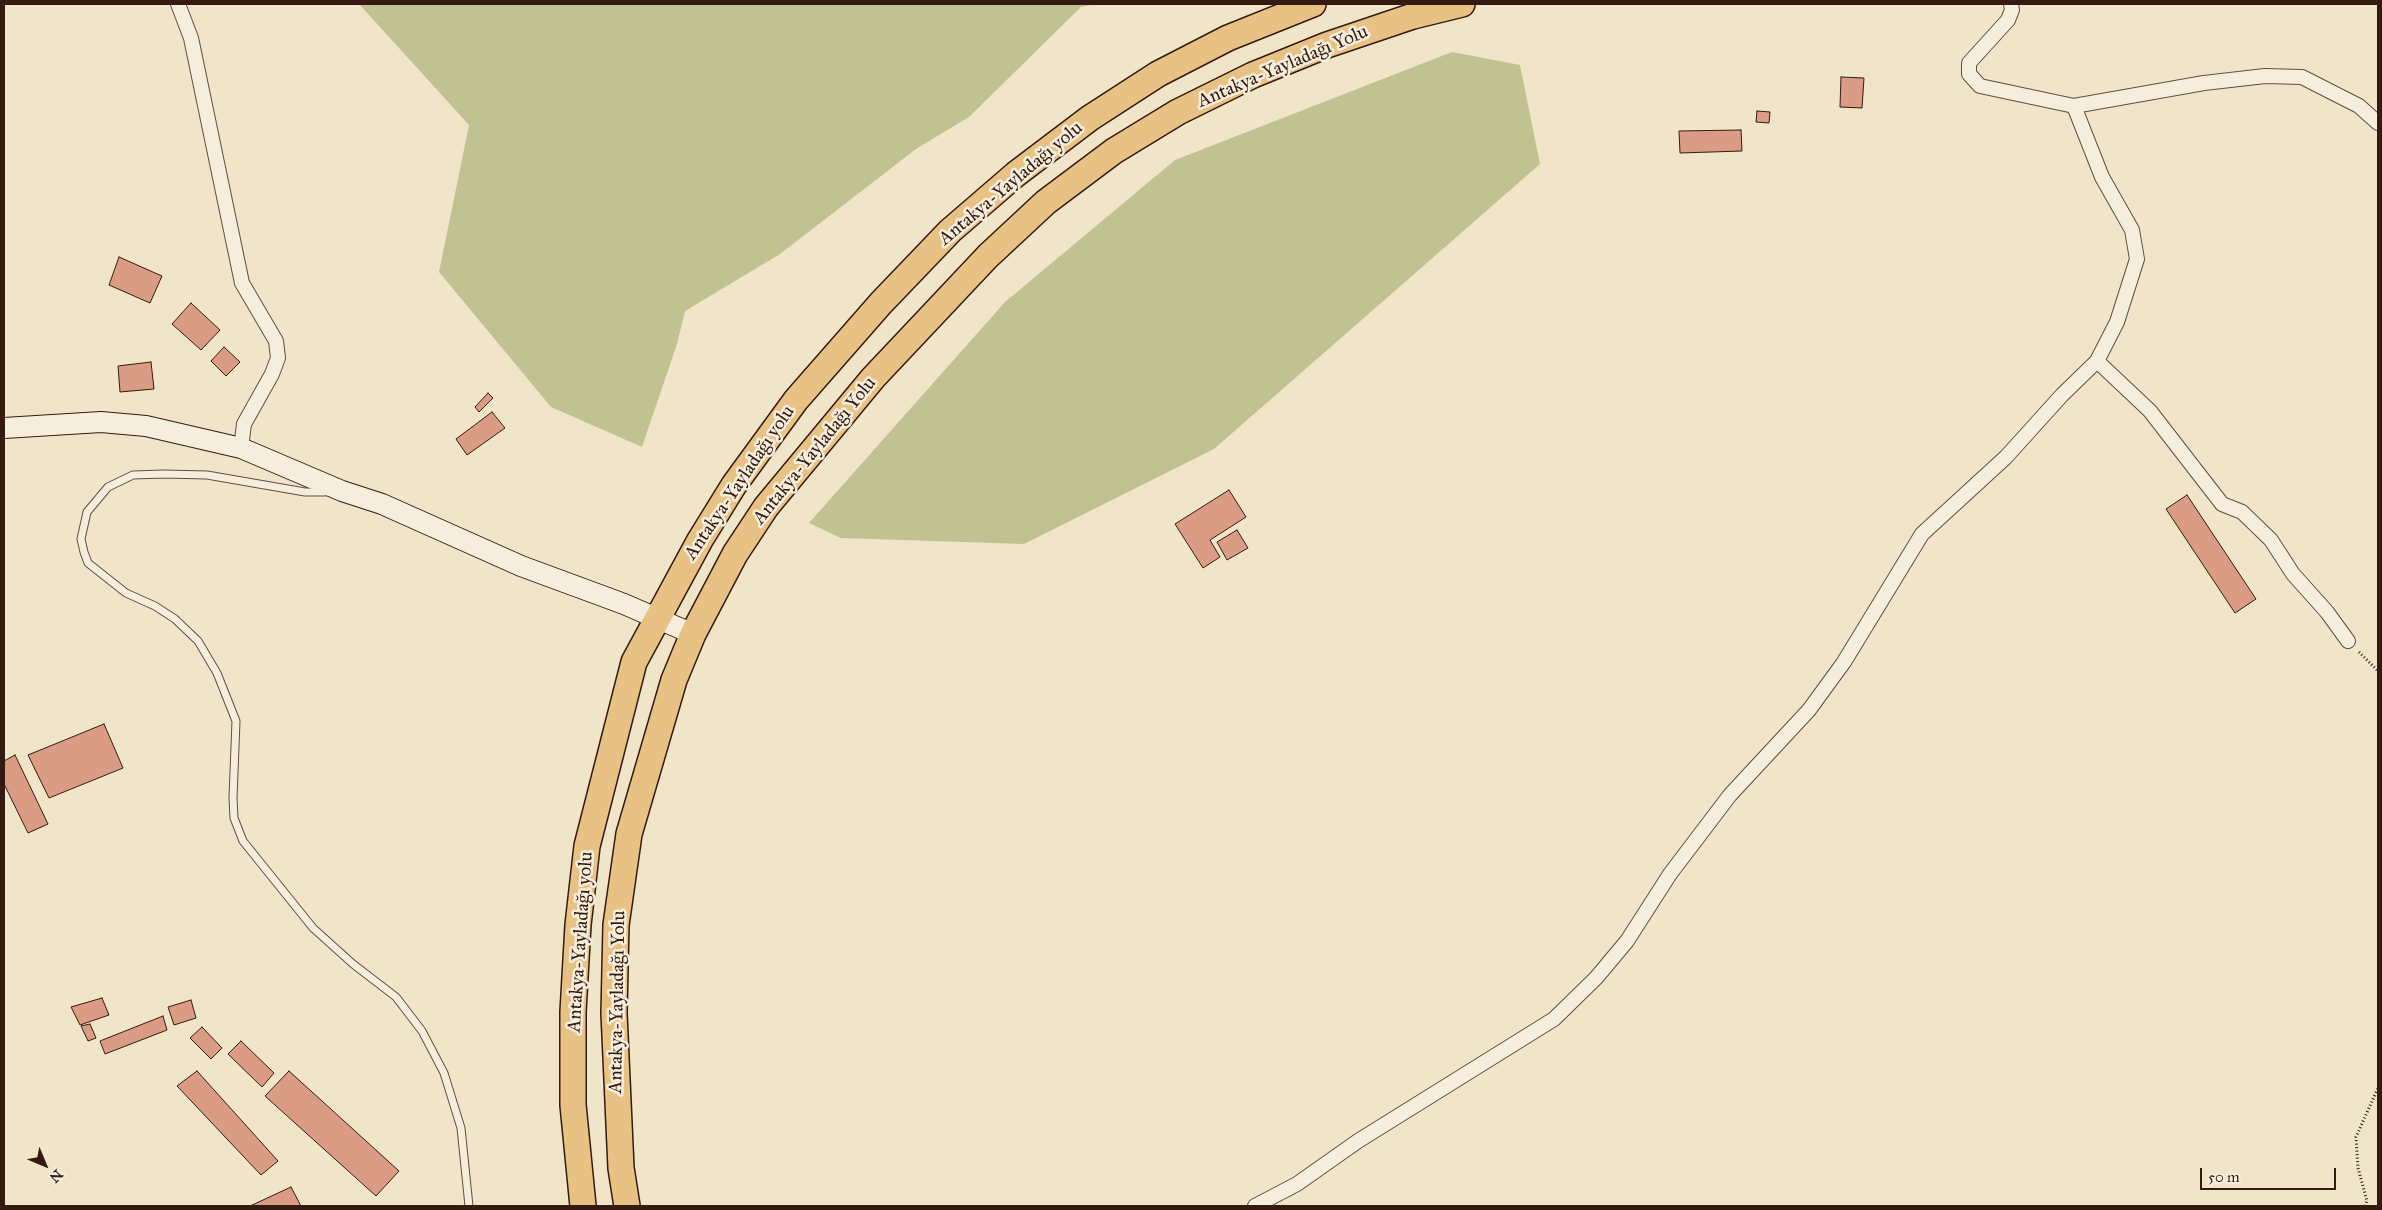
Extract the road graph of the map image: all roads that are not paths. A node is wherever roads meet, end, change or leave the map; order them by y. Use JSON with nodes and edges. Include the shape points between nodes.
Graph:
{"nodes":[{"id":1,"x":178,"y":4,"type":"edge"},
{"id":2,"x":1313,"y":4,"type":"edge"},
{"id":3,"x":1462,"y":4,"type":"edge"},
{"id":4,"x":2011,"y":4,"type":"edge"},
{"id":5,"x":2074,"y":106,"type":"junction"},
{"id":6,"x":2378,"y":123,"type":"edge"},
{"id":7,"x":2097,"y":361,"type":"junction"},
{"id":8,"x":4,"y":428,"type":"edge"},
{"id":9,"x":241,"y":448,"type":"junction"},
{"id":10,"x":342,"y":492,"type":"junction"},
{"id":11,"x":656,"y":618,"type":"junction"},
{"id":12,"x":693,"y":634,"type":"junction"},
{"id":13,"x":2348,"y":641,"type":"road end"},
{"id":14,"x":469,"y":1206,"type":"edge"},
{"id":15,"x":583,"y":1206,"type":"edge"},
{"id":16,"x":627,"y":1206,"type":"edge"},
{"id":17,"x":1254,"y":1206,"type":"edge"}],
"edges":[{"from":1,"to":9,"type":"street","via":[[191,38],[242,282],[276,342],[278,358],[244,424]]},
{"from":2,"to":11,"type":"highway","name":"Antakya-Yayladağı yolu","via":[[1228,38],[1158,74],[1075,129],[1016,174],[950,232],[881,303],[796,400],[734,485]]},
{"from":3,"to":12,"type":"highway","name":"Antakya-Yayladağı Yolu","via":[[1413,16],[1327,45],[1245,80],[1178,112],[1114,151],[1046,202],[921,325],[766,507],[735,554]]},
{"from":4,"to":5,"type":"street","via":[[2008,20],[1969,63],[1969,74],[1980,86]]},
{"from":5,"to":6,"type":"street","via":[[2204,83],[2265,76],[2302,77],[2359,106]]},
{"from":5,"to":7,"type":"street","via":[[2102,177],[2132,230],[2137,259],[2117,322]]},
{"from":7,"to":13,"type":"street","via":[[2150,411],[2222,504],[2242,512],[2271,540],[2293,574]]},
{"from":7,"to":17,"type":"street","via":[[2006,457],[1922,534],[1844,662],[1809,710],[1730,796],[1670,874],[1628,941],[1596,978],[1554,1019],[1297,1184]]},
{"from":8,"to":9,"type":"street","via":[[101,422],[146,426]]},
{"from":9,"to":10,"type":"street"},
{"from":10,"to":11,"type":"street","via":[[382,504],[521,566]]},
{"from":10,"to":14,"type":"lane","via":[[305,492],[207,475],[134,475],[108,487],[90,506],[84,523],[84,552],[88,563],[126,593],[175,619],[198,641],[216,673],[236,722],[234,818],[243,841],[313,928],[396,997],[422,1031],[444,1073],[460,1128]]},
{"from":11,"to":12,"type":"street"},
{"from":11,"to":15,"type":"highway","name":"Antakya-Yayladağı yolu","via":[[634,662],[587,846],[573,1012],[573,1105]]},
{"from":12,"to":16,"type":"highway","name":"Antakya-Yayladağı Yolu","via":[[674,680],[629,834],[616,925],[616,1089]]}]}
